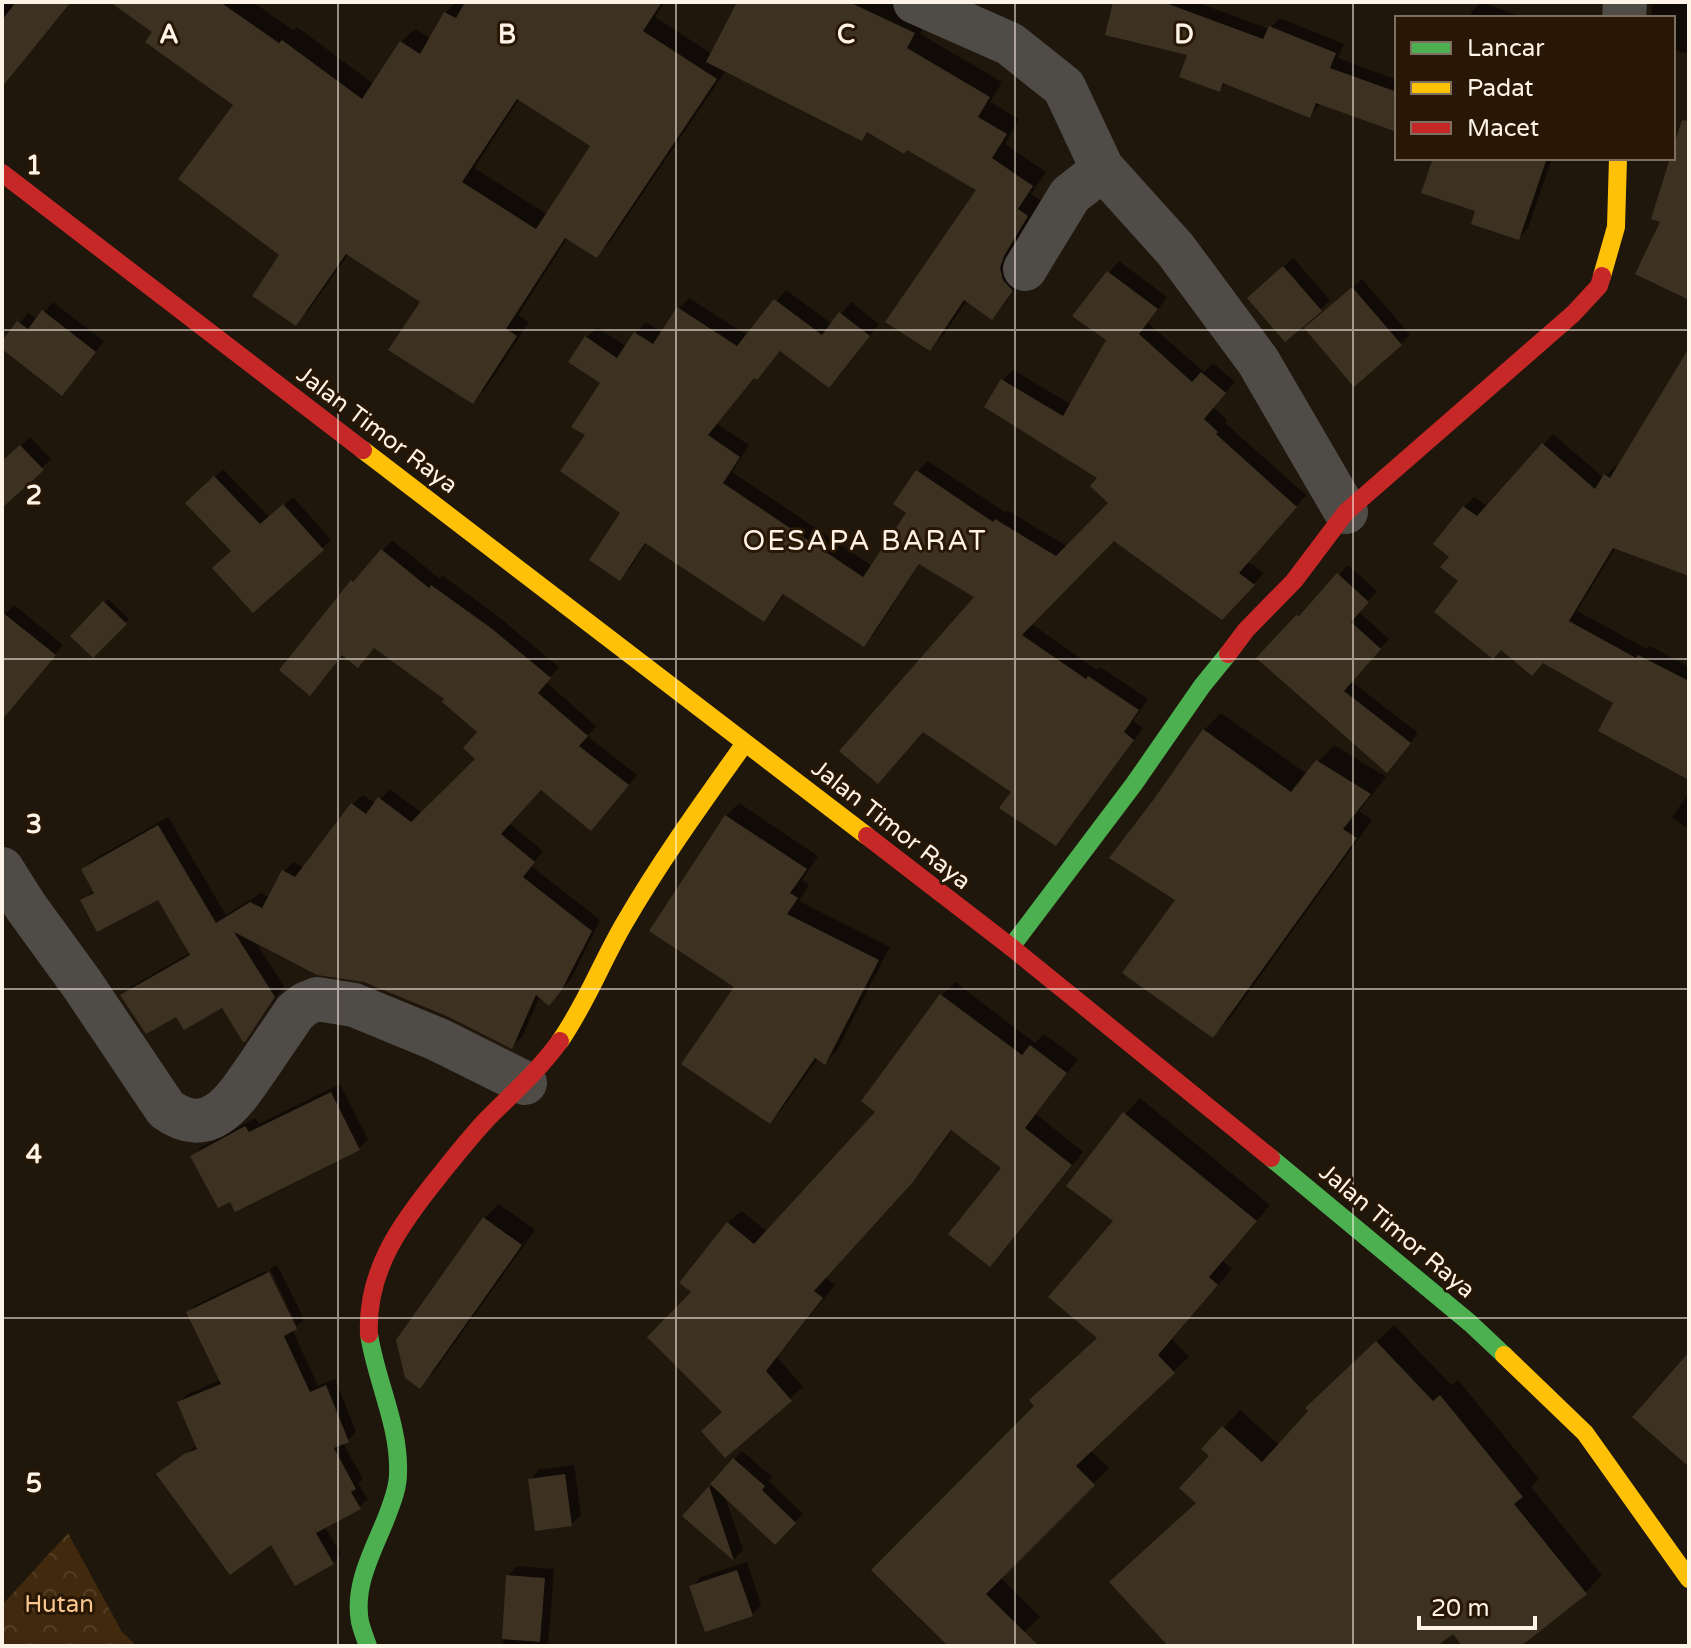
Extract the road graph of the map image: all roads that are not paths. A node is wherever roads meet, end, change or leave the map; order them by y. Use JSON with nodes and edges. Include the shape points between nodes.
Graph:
{"nodes":[{"id":1,"x":915,"y":2,"type":"edge"},
{"id":2,"x":1618,"y":160,"type":"edge"},
{"id":3,"x":1102,"y":168,"type":"junction"},
{"id":4,"x":2,"y":173,"type":"edge"},
{"id":5,"x":1025,"y":269,"type":"dead end"},
{"id":6,"x":1346,"y":512,"type":"junction"},
{"id":7,"x":745,"y":743,"type":"junction"},
{"id":8,"x":2,"y":869,"type":"edge"},
{"id":9,"x":1011,"y":947,"type":"junction"},
{"id":10,"x":525,"y":1083,"type":"junction"},
{"id":11,"x":1684,"y":1562,"type":"edge"},
{"id":12,"x":368,"y":1646,"type":"edge"}],
"edges":[{"from":1,"to":3,"type":"street","via":[[1010,44],[1064,87]]},
{"from":2,"to":6,"type":"main road","via":[[1616,227],[1599,286]]},
{"from":3,"to":5,"type":"street","via":[[1070,195]]},
{"from":3,"to":6,"type":"street","via":[[1175,249],[1258,361]]},
{"from":4,"to":7,"type":"main road","name":"Jalan Timor Raya"},
{"from":6,"to":9,"type":"main road","via":[[1202,686]]},
{"from":7,"to":9,"type":"main road","name":"Jalan Timor Raya"},
{"from":7,"to":10,"type":"main road","via":[[626,921],[568,1029]]},
{"from":8,"to":10,"type":"street","via":[[166,1109],[180,1119],[205,1120],[220,1113],[295,1012],[317,999],[354,1005]]},
{"from":9,"to":11,"type":"main road","name":"Jalan Timor Raya","via":[[1470,1323],[1585,1433]]},
{"from":10,"to":12,"type":"main road","via":[[485,1121],[404,1219],[375,1278],[369,1343],[392,1424],[398,1478],[357,1601]]}]}
